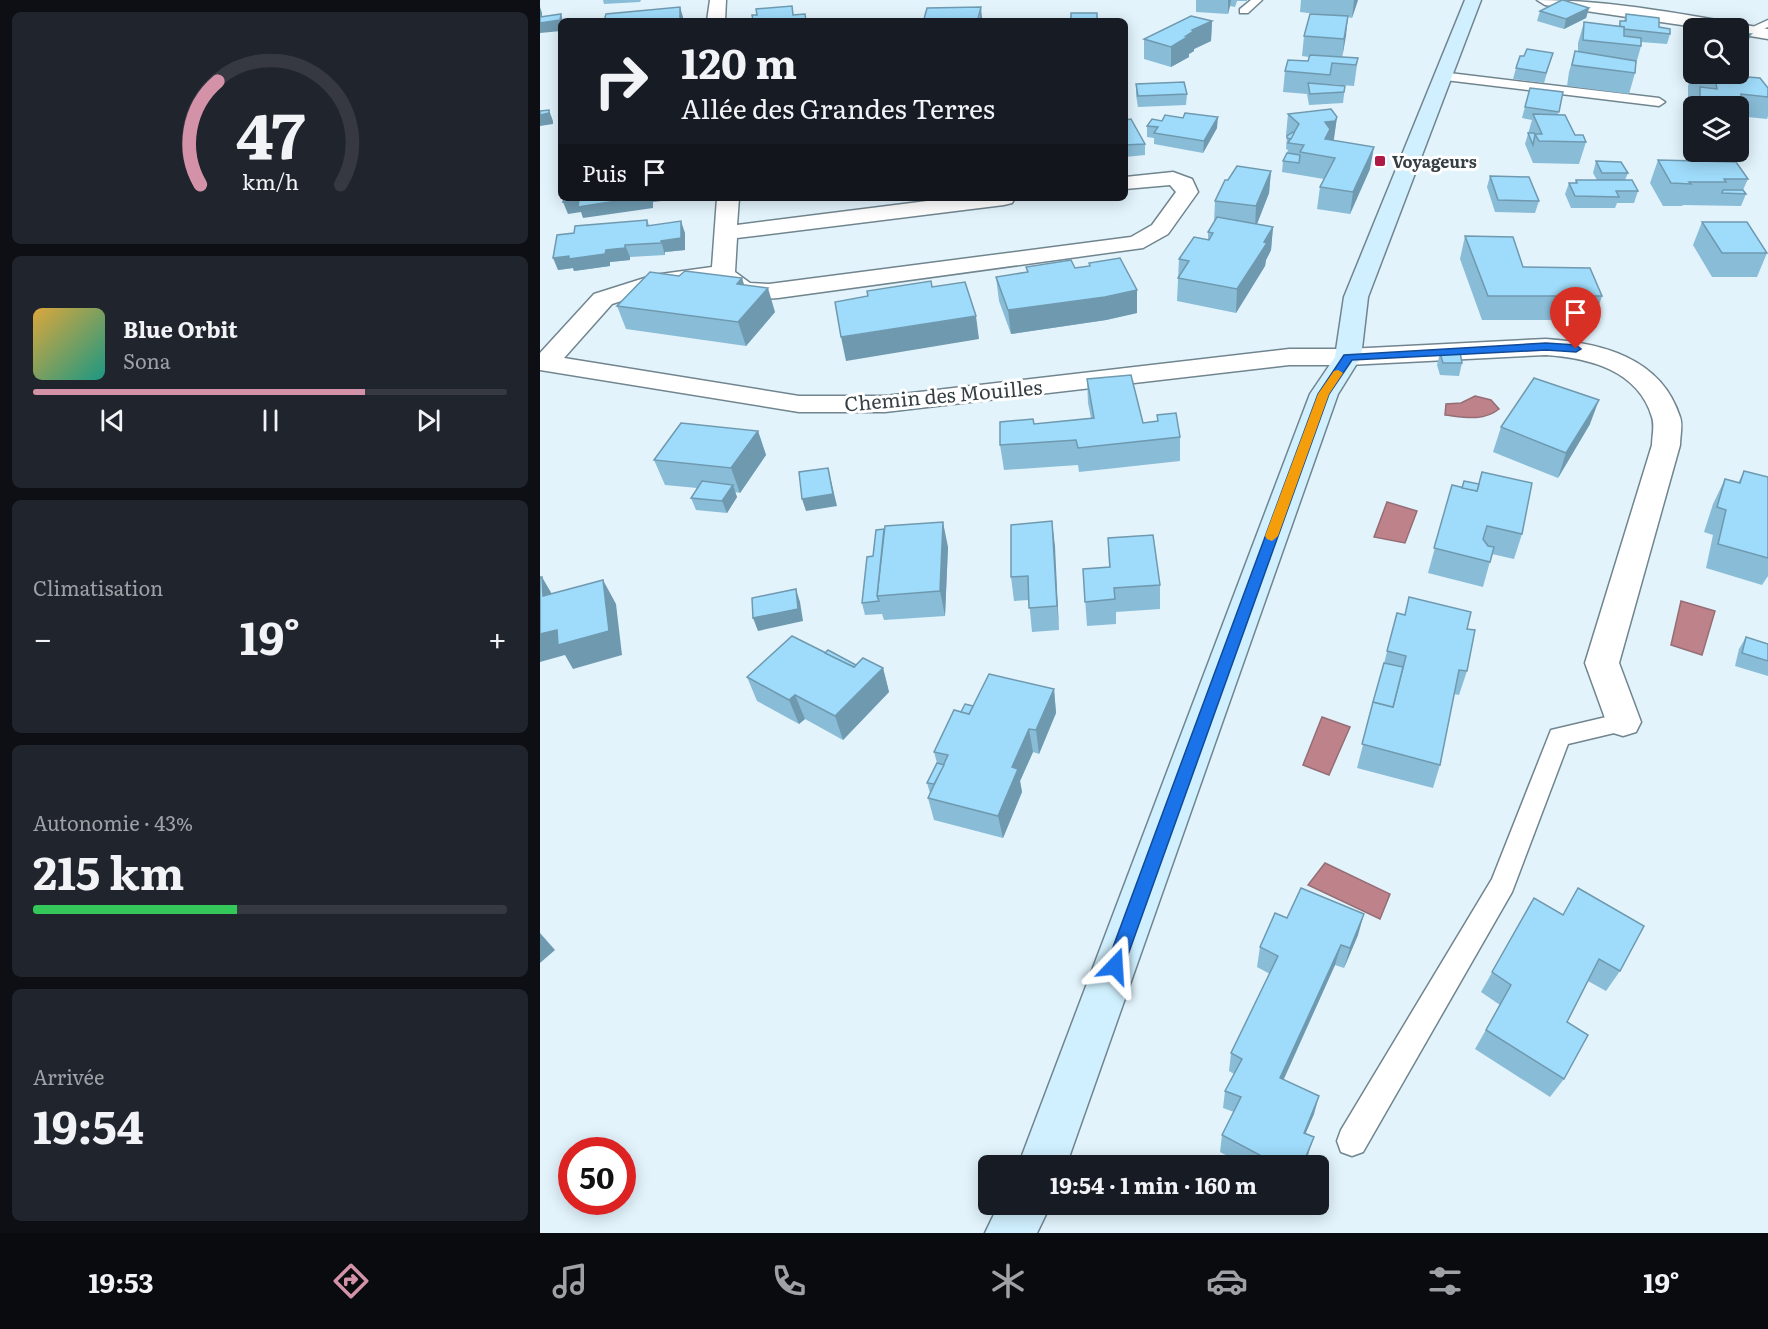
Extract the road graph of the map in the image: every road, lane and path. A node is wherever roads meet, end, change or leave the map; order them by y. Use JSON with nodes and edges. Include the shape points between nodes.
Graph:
{"nodes":[{"id":1,"x":718,"y":0,"type":"edge"},
{"id":2,"x":1257,"y":0,"type":"edge"},
{"id":3,"x":1473,"y":0,"type":"edge"},
{"id":4,"x":1545,"y":0,"type":"edge"},
{"id":5,"x":1244,"y":11,"type":"dead end"},
{"id":6,"x":716,"y":18,"type":"edge"},
{"id":7,"x":1683,"y":21,"type":"edge"},
{"id":8,"x":1768,"y":23,"type":"edge"},
{"id":9,"x":1749,"y":28,"type":"edge"},
{"id":10,"x":1749,"y":31,"type":"edge"},
{"id":11,"x":1768,"y":34,"type":"edge"},
{"id":12,"x":1441,"y":76,"type":"junction"},
{"id":13,"x":1659,"y":102,"type":"dead end"},
{"id":14,"x":1128,"y":183,"type":"edge"},
{"id":15,"x":728,"y":201,"type":"edge"},
{"id":16,"x":980,"y":201,"type":"edge"},
{"id":17,"x":725,"y":233,"type":"junction"},
{"id":18,"x":723,"y":273,"type":"junction"},
{"id":19,"x":1348,"y":357,"type":"junction"},
{"id":20,"x":543,"y":363,"type":"edge"},
{"id":21,"x":1623,"y":722,"type":"joint"},
{"id":22,"x":1352,"y":1141,"type":"dead end"},
{"id":23,"x":1046,"y":1155,"type":"edge"},
{"id":24,"x":1022,"y":1215,"type":"edge"},
{"id":25,"x":1029,"y":1215,"type":"edge"},
{"id":26,"x":1011,"y":1233,"type":"edge"},
{"id":27,"x":1030,"y":1233,"type":"edge"}],
"edges":[{"from":1,"to":6,"type":"street"},
{"from":2,"to":5,"type":"lane"},
{"from":3,"to":12,"type":"main road"},
{"from":4,"to":7,"type":"street"},
{"from":8,"to":9,"type":"lane"},
{"from":10,"to":11,"type":"street"},
{"from":12,"to":13,"type":"lane"},
{"from":12,"to":19,"type":"main road","via":[[1356,297]]},
{"from":14,"to":18,"type":"street","via":[[1173,178],[1184,184],[1187,192],[1162,231],[1135,243],[754,293],[734,287]]},
{"from":15,"to":17,"type":"street"},
{"from":16,"to":17,"type":"street"},
{"from":17,"to":18,"type":"street"},
{"from":18,"to":20,"type":"street","via":[[654,282],[603,299]]},
{"from":19,"to":20,"type":"street","name":"Chemin des Mouilles","via":[[1289,357],[874,404],[799,404]]},
{"from":19,"to":21,"type":"street","name":"Chemin des Mouilles","via":[[1546,347],[1576,349],[1628,366],[1651,389],[1666,417],[1666,445],[1602,663]]},
{"from":19,"to":23,"type":"main road","via":[[1324,394]]},
{"from":21,"to":22,"type":"lane","via":[[1559,737],[1503,884]]},
{"from":24,"to":26,"type":"main road"},
{"from":25,"to":27,"type":"main road"}]}
